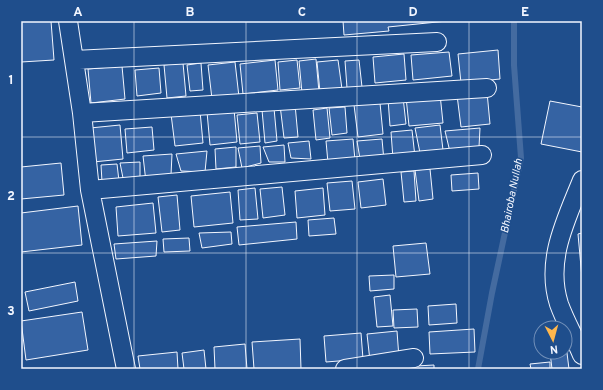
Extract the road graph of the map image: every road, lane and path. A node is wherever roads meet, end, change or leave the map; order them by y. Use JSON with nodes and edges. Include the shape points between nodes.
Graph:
{"nodes":[{"id":1,"x":68,"y":21,"type":"edge"},
{"id":2,"x":437,"y":42,"type":"dead end"},
{"id":3,"x":74,"y":60,"type":"junction"},
{"id":4,"x":487,"y":88,"type":"dead end"},
{"id":5,"x":82,"y":113,"type":"junction"},
{"id":6,"x":482,"y":156,"type":"dead end"},
{"id":7,"x":582,"y":180,"type":"edge"},
{"id":8,"x":90,"y":190,"type":"junction"},
{"id":9,"x":582,"y":355,"type":"edge"},
{"id":10,"x":414,"y":358,"type":"dead end"},
{"id":11,"x":126,"y":369,"type":"edge"},
{"id":12,"x":345,"y":369,"type":"edge"}],
"edges":[{"from":1,"to":3,"type":"street"},
{"from":2,"to":3,"type":"street"},
{"from":3,"to":5,"type":"street"},
{"from":4,"to":5,"type":"street"},
{"from":5,"to":8,"type":"street"},
{"from":6,"to":8,"type":"street"},
{"from":7,"to":9,"type":"street","via":[[560,233],[553,271],[559,304]]},
{"from":8,"to":11,"type":"street"},
{"from":10,"to":12,"type":"street"}]}
